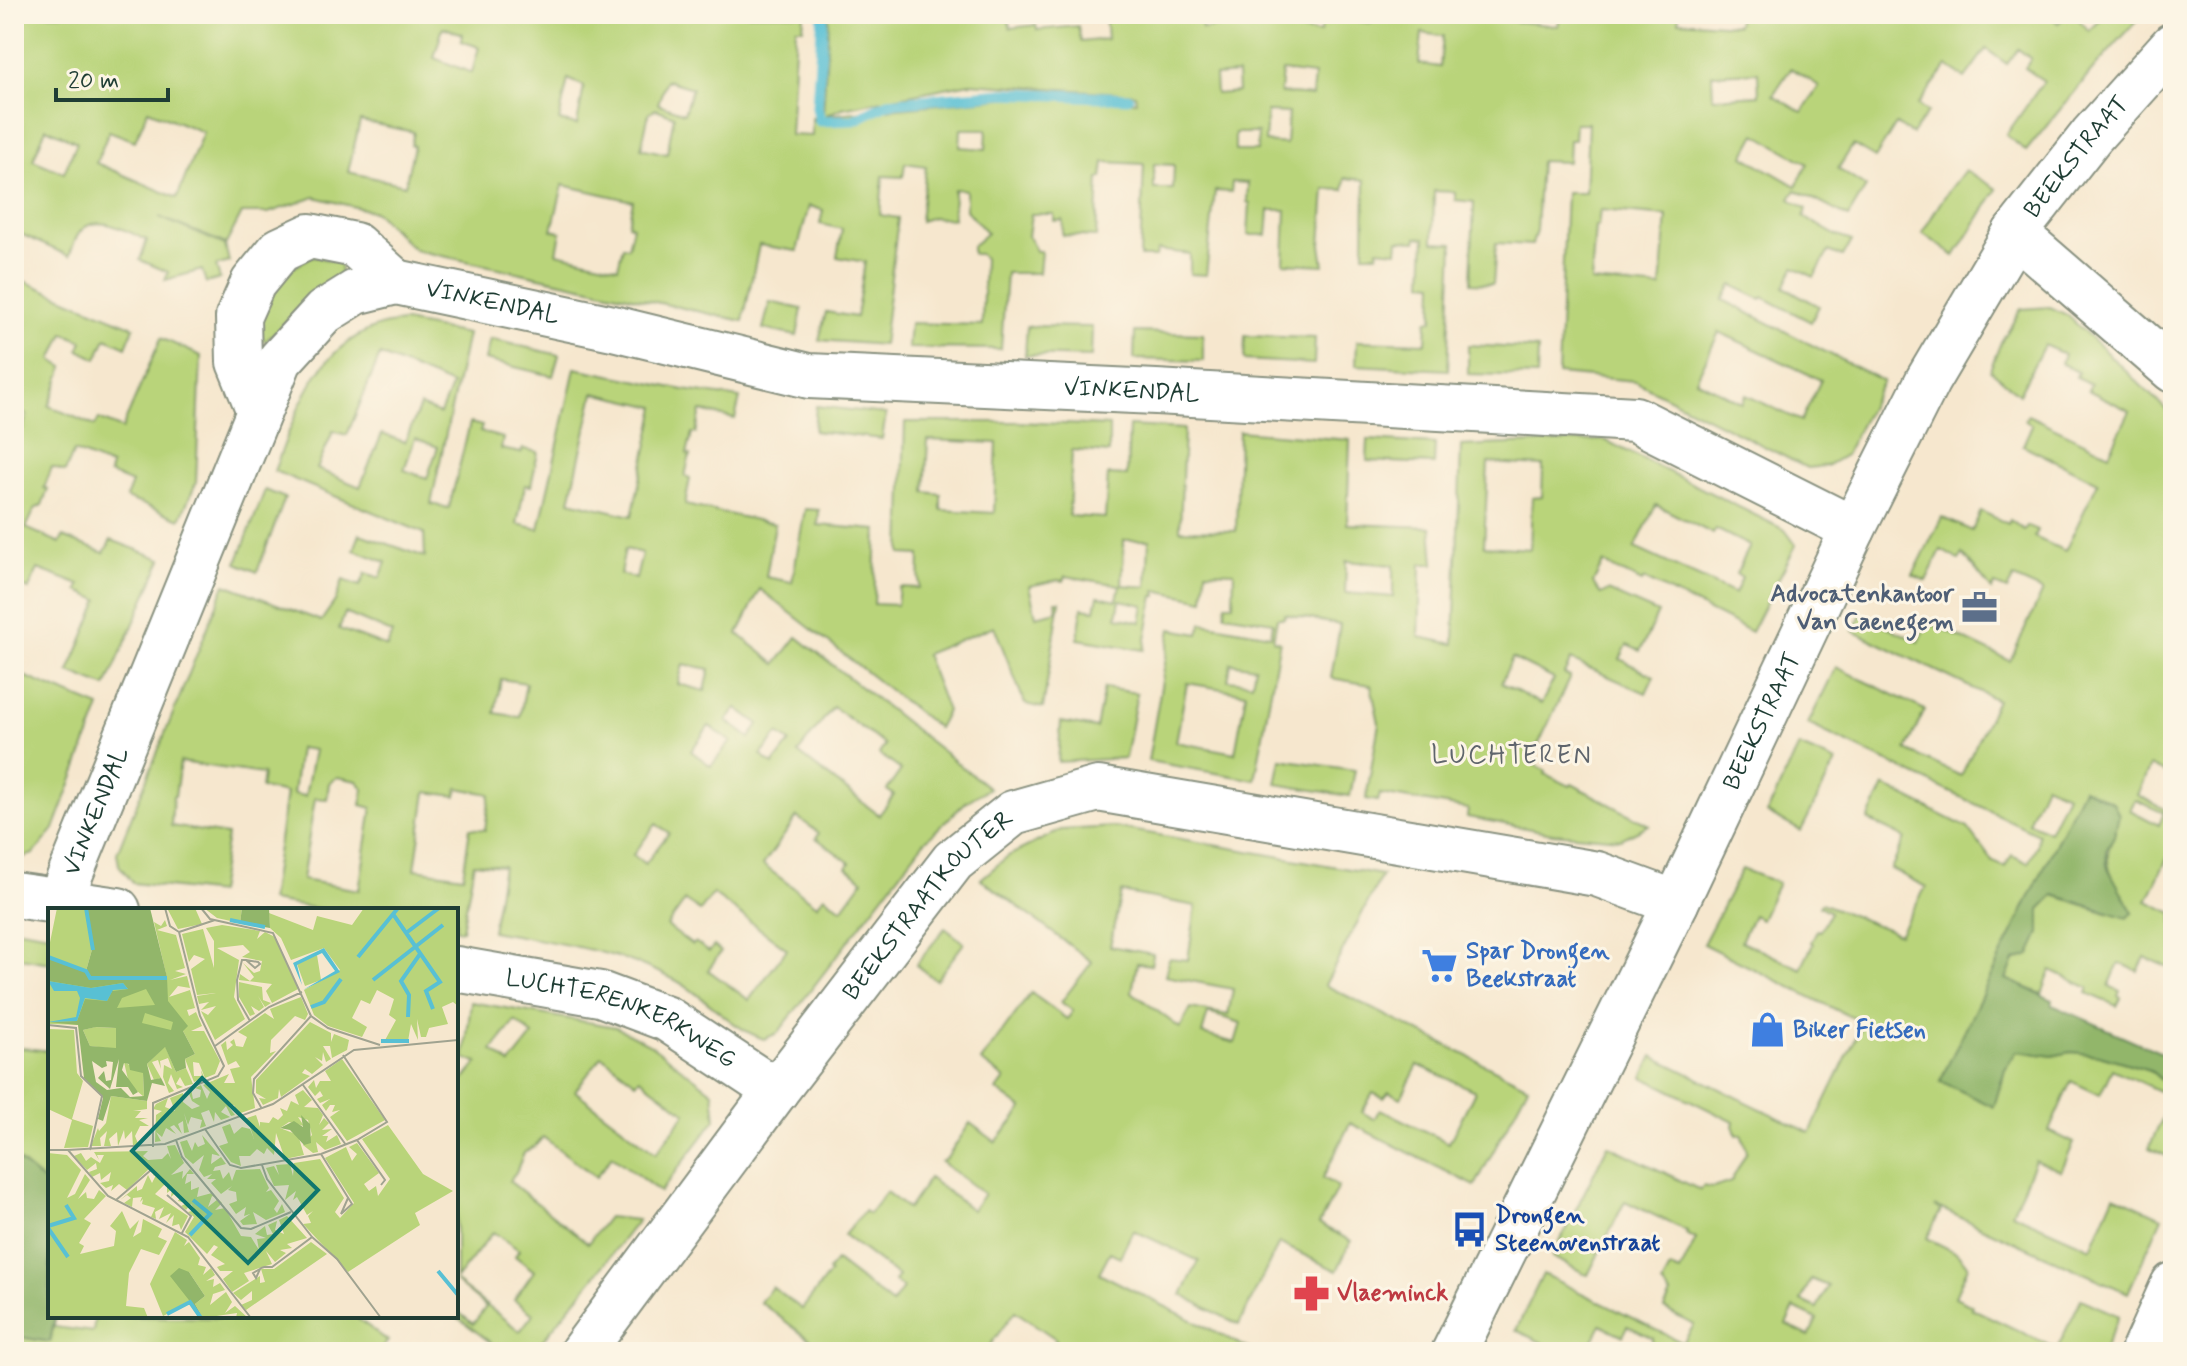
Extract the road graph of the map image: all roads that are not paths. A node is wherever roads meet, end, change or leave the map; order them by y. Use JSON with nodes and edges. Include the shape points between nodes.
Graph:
{"nodes":[{"id":1,"x":2173,"y":45,"type":"edge"},
{"id":2,"x":2015,"y":233,"type":"junction"},
{"id":3,"x":396,"y":282,"type":"junction"},
{"id":4,"x":2173,"y":370,"type":"edge"},
{"id":5,"x":259,"y":411,"type":"junction"},
{"id":6,"x":1853,"y":529,"type":"junction"},
{"id":7,"x":14,"y":895,"type":"edge"},
{"id":8,"x":60,"y":900,"type":"junction"},
{"id":9,"x":1676,"y":903,"type":"junction"},
{"id":10,"x":106,"y":908,"type":"edge"},
{"id":11,"x":458,"y":969,"type":"edge"},
{"id":12,"x":776,"y":1091,"type":"junction"},
{"id":13,"x":2173,"y":1285,"type":"edge"},
{"id":14,"x":582,"y":1352,"type":"edge"},
{"id":15,"x":1454,"y":1352,"type":"edge"},
{"id":16,"x":2143,"y":1352,"type":"edge"}],
"edges":[{"from":1,"to":2,"type":"street","name":"BEEKSTRAAT","via":[[2092,135]]},
{"from":2,"to":4,"type":"street"},
{"from":2,"to":6,"type":"street","name":"BEEKSTRAAT","via":[[1928,380]]},
{"from":3,"to":5,"type":"street","name":"VINKENDAL","via":[[356,292],[324,312],[280,360]]},
{"from":3,"to":5,"type":"street","name":"VINKENDAL","via":[[355,245],[310,236],[280,250],[253,283],[238,317],[239,362]]},
{"from":3,"to":6,"type":"street","name":"VINKENDAL","via":[[809,376],[1635,419]]},
{"from":5,"to":8,"type":"street","name":"VINKENDAL"},
{"from":6,"to":9,"type":"street","name":"BEEKSTRAAT"},
{"from":7,"to":8,"type":"street"},
{"from":8,"to":10,"type":"street"},
{"from":9,"to":12,"type":"street","name":"BEEKSTRAATKOUTER","via":[[1597,874],[1098,789],[1013,813],[953,861]]},
{"from":9,"to":15,"type":"street","name":"BEEKSTRAAT"},
{"from":11,"to":12,"type":"street","name":"LUCHTERENKERKWEG","via":[[600,994],[667,1019]]},
{"from":12,"to":14,"type":"street","name":"BEEKSTRAATKOUTER"},
{"from":13,"to":16,"type":"street"}]}
